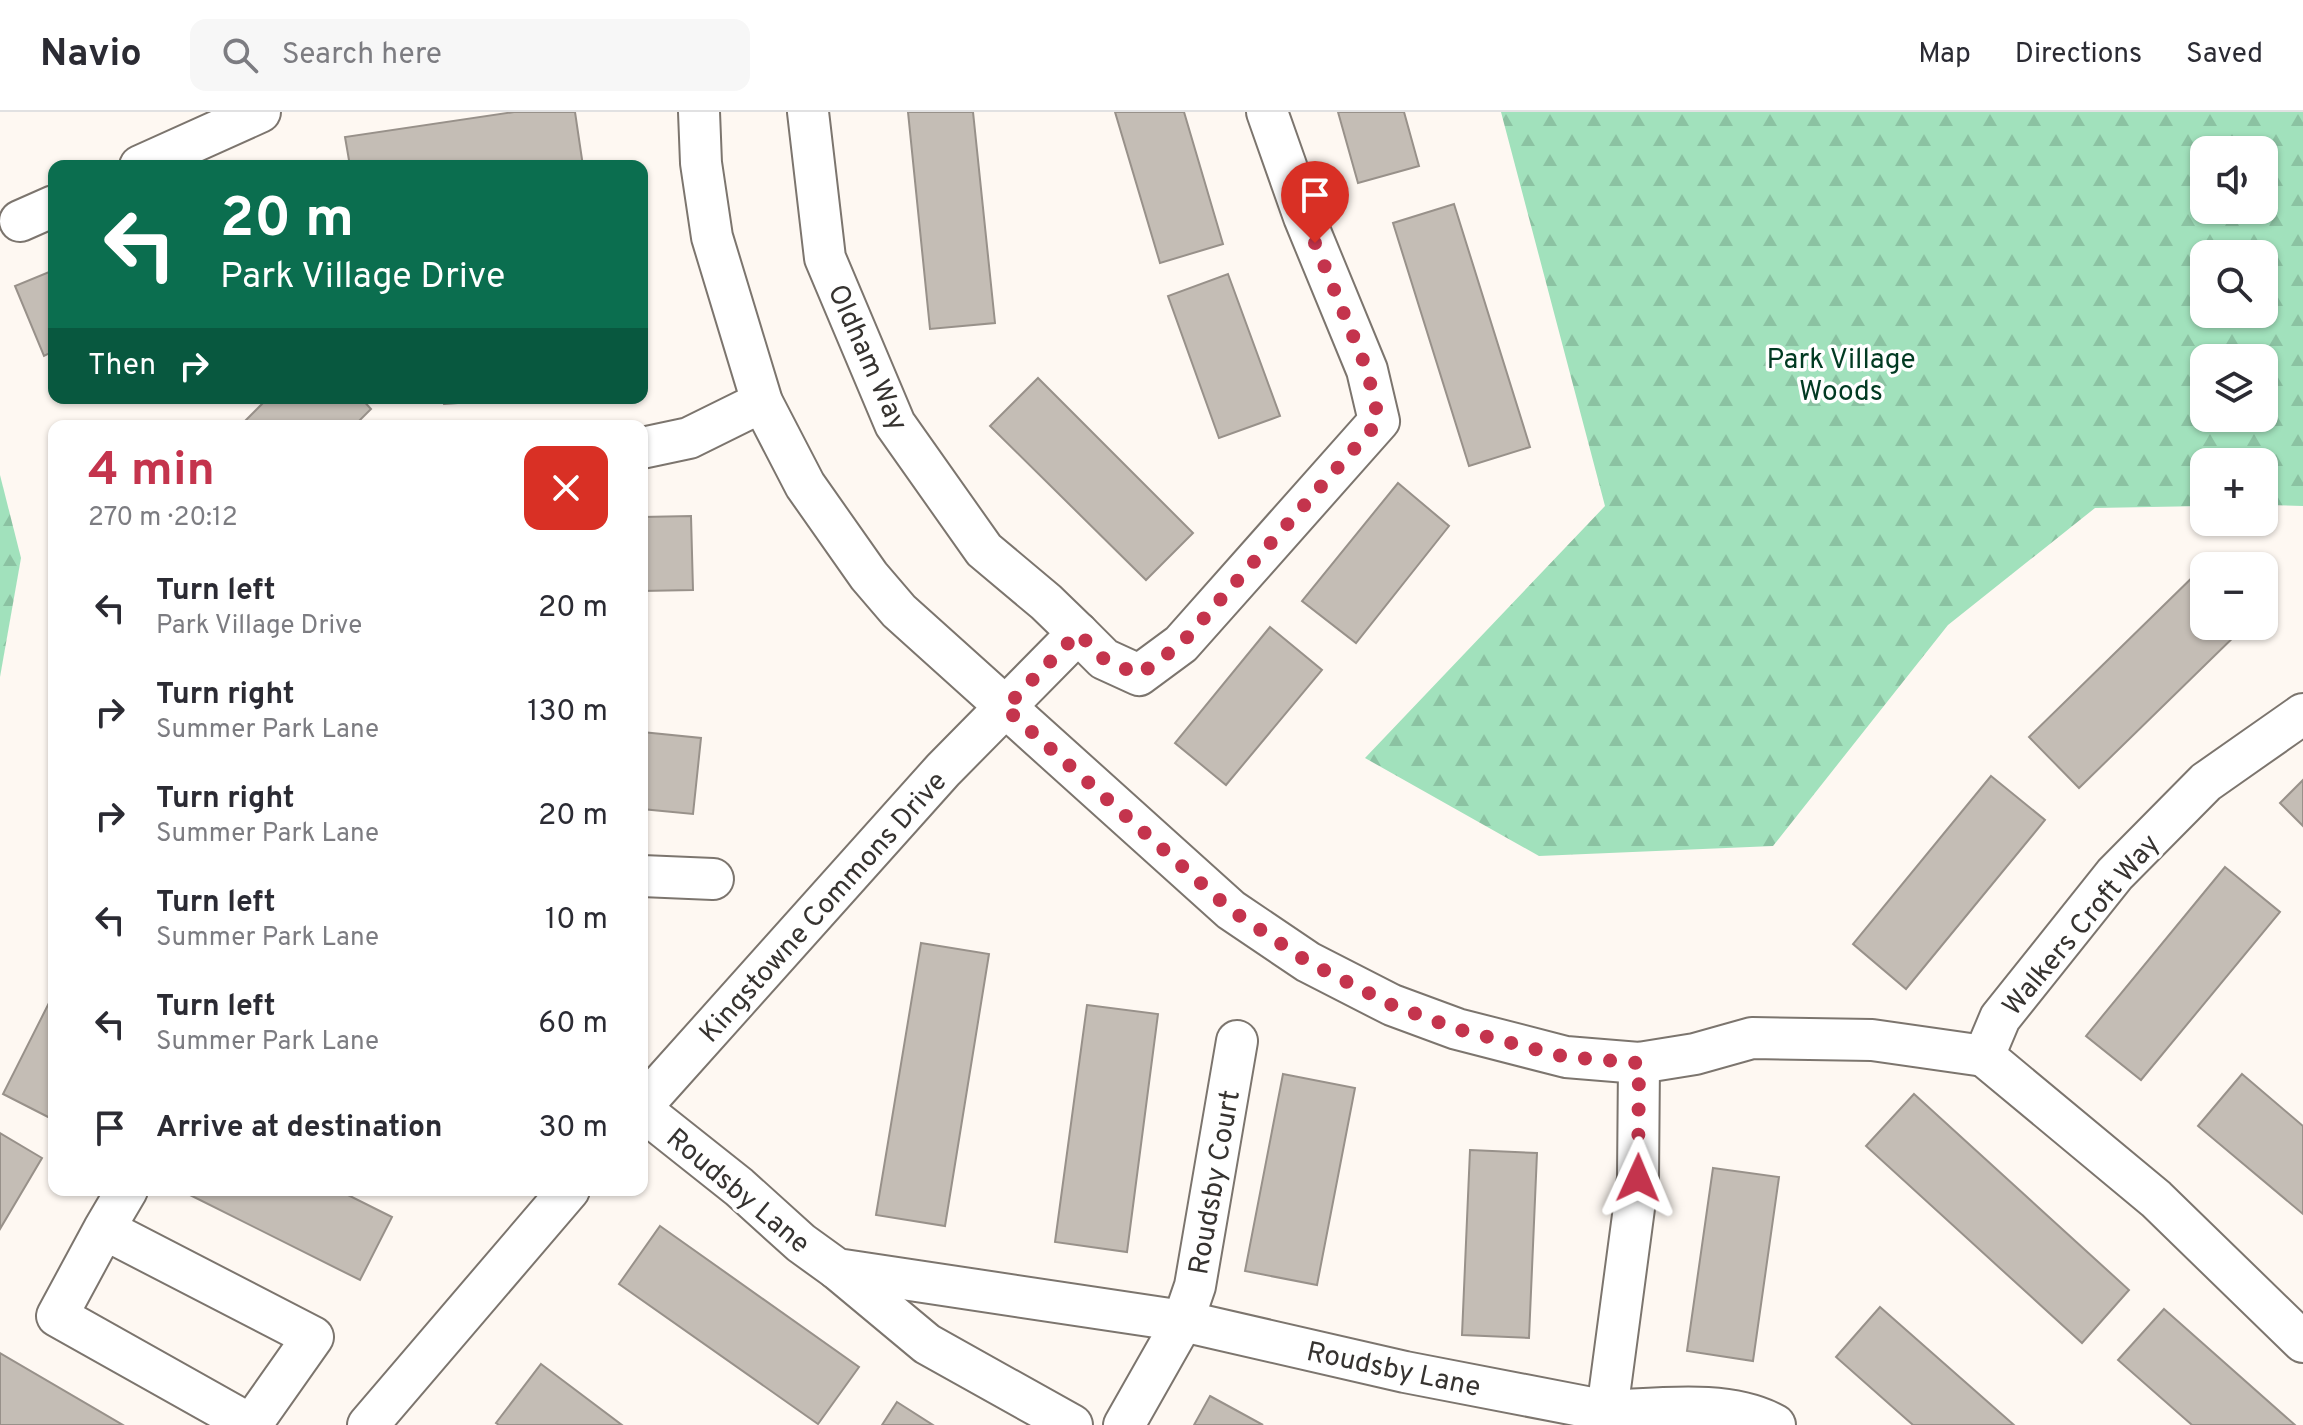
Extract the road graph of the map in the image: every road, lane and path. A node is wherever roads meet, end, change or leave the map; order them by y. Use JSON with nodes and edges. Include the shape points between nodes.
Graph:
{"nodes":[{"id":1,"x":699,"y":112,"type":"edge"},
{"id":2,"x":808,"y":112,"type":"edge"},
{"id":3,"x":1267,"y":112,"type":"edge"},
{"id":4,"x":236,"y":117,"type":"edge"},
{"id":5,"x":152,"y":160,"type":"edge"},
{"id":6,"x":762,"y":402,"type":"junction"},
{"id":7,"x":648,"y":447,"type":"edge"},
{"id":8,"x":1078,"y":633,"type":"junction"},
{"id":9,"x":1005,"y":708,"type":"junction"},
{"id":10,"x":2303,"y":714,"type":"edge"},
{"id":11,"x":648,"y":876,"type":"edge"},
{"id":12,"x":713,"y":879,"type":"dead end"},
{"id":13,"x":1237,"y":1041,"type":"dead end"},
{"id":14,"x":1984,"y":1056,"type":"junction"},
{"id":15,"x":1639,"y":1063,"type":"junction"},
{"id":16,"x":648,"y":1101,"type":"edge"},
{"id":17,"x":648,"y":1113,"type":"edge"},
{"id":18,"x":123,"y":1196,"type":"edge"},
{"id":19,"x":564,"y":1196,"type":"edge"},
{"id":20,"x":104,"y":1229,"type":"junction"},
{"id":21,"x":837,"y":1269,"type":"junction"},
{"id":22,"x":1183,"y":1321,"type":"junction"},
{"id":23,"x":2303,"y":1342,"type":"edge"},
{"id":24,"x":1605,"y":1418,"type":"edge"},
{"id":25,"x":371,"y":1424,"type":"edge"},
{"id":26,"x":1072,"y":1425,"type":"edge"},
{"id":27,"x":1124,"y":1425,"type":"edge"},
{"id":28,"x":1775,"y":1425,"type":"edge"}],
"edges":[{"from":1,"to":6,"type":"street","via":[[712,237]]},
{"from":2,"to":8,"type":"street","name":"Oldham Way","via":[[825,258],[895,424],[984,550]]},
{"from":3,"to":8,"type":"street","name":"Oldham Way","via":[[1367,370],[1379,421],[1181,644],[1139,675],[1104,659]]},
{"from":4,"to":5,"type":"street"},
{"from":6,"to":7,"type":"street","via":[[689,438]]},
{"from":6,"to":9,"type":"street","via":[[805,485],[869,576],[899,611]]},
{"from":8,"to":9,"type":"street","name":"Kingstowne Commons Drive"},
{"from":9,"to":15,"type":"street","via":[[1231,910],[1308,962],[1392,1005],[1457,1029],[1566,1057]]},
{"from":9,"to":16,"type":"street","name":"Kingstowne Commons Drive","via":[[943,770]]},
{"from":10,"to":14,"type":"street","name":"Walkers Croft Way","via":[[2206,782],[2115,874],[2000,1018]]},
{"from":11,"to":12,"type":"street"},
{"from":13,"to":22,"type":"street","name":"Roudsby Court","via":[[1195,1286]]},
{"from":14,"to":15,"type":"street","via":[[1872,1040],[1752,1038]]},
{"from":14,"to":23,"type":"street","via":[[2156,1199]]},
{"from":15,"to":24,"type":"street","via":[[1638,1178]]},
{"from":17,"to":21,"type":"street","name":"Roudsby Lane"},
{"from":18,"to":20,"type":"street"},
{"from":19,"to":25,"type":"street"},
{"from":20,"to":20,"type":"street","via":[[313,1337],[251,1425],[57,1316]]},
{"from":21,"to":22,"type":"street","name":"Roudsby Lane"},
{"from":21,"to":26,"type":"street","name":"Roudsby Lane","via":[[927,1344]]},
{"from":22,"to":24,"type":"street","name":"Roudsby Lane"},
{"from":22,"to":27,"type":"street"},
{"from":24,"to":28,"type":"street","name":"Roudsby Lane","via":[[1723,1409]]}]}
